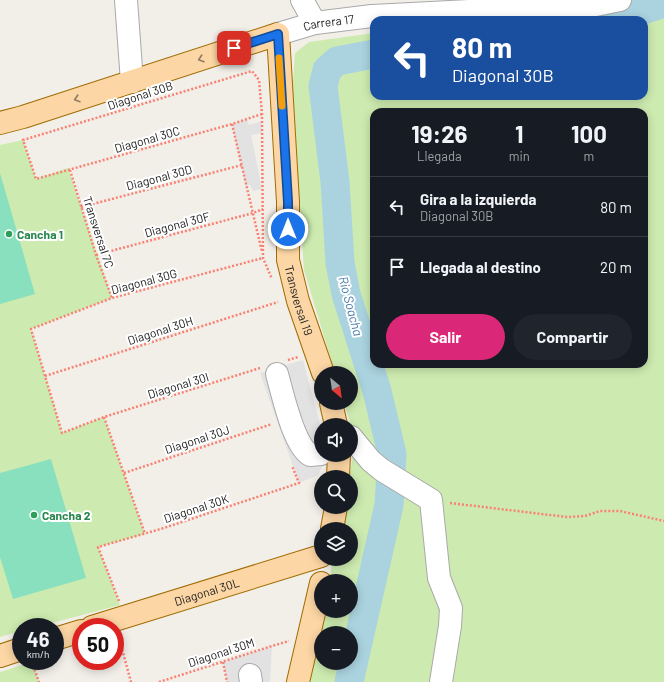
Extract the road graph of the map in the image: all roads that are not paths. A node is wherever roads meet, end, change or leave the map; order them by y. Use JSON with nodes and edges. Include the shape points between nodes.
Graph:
{"nodes":[{"id":1,"x":126,"y":0,"type":"edge"},
{"id":2,"x":302,"y":0,"type":"edge"},
{"id":3,"x":620,"y":0,"type":"edge"},
{"id":4,"x":547,"y":3,"type":"edge"},
{"id":5,"x":466,"y":5,"type":"edge"},
{"id":6,"x":371,"y":8,"type":"edge"},
{"id":7,"x":315,"y":23,"type":"junction"},
{"id":8,"x":278,"y":41,"type":"junction"},
{"id":9,"x":132,"y":82,"type":"junction"},
{"id":10,"x":0,"y":123,"type":"edge"},
{"id":11,"x":0,"y":138,"type":"edge"},
{"id":12,"x":321,"y":366,"type":"edge"},
{"id":13,"x":275,"y":368,"type":"road end"},
{"id":14,"x":358,"y":445,"type":"edge"},
{"id":15,"x":314,"y":455,"type":"edge"},
{"id":16,"x":314,"y":558,"type":"edge"},
{"id":17,"x":314,"y":612,"type":"edge"},
{"id":18,"x":121,"y":618,"type":"edge"},
{"id":19,"x":0,"y":656,"type":"edge"},
{"id":20,"x":12,"y":656,"type":"edge"},
{"id":21,"x":298,"y":682,"type":"edge"},
{"id":22,"x":441,"y":682,"type":"edge"}],
"edges":[{"from":1,"to":9,"type":"street"},
{"from":2,"to":7,"type":"street"},
{"from":3,"to":4,"type":"street","name":"Carrera 17","via":[[586,7]]},
{"from":4,"to":5,"type":"street","name":"Carrera 17"},
{"from":5,"to":6,"type":"street","name":"Carrera 17"},
{"from":6,"to":7,"type":"street","name":"Carrera 17"},
{"from":7,"to":8,"type":"street","name":"Carrera 17"},
{"from":8,"to":9,"type":"main road","name":"Diagonal 30B","one_way":true},
{"from":8,"to":11,"type":"main road","name":"Diagonal 30B","via":[[35,129]]},
{"from":8,"to":12,"type":"main road","name":"Transversal 19","via":[[288,202],[288,260],[298,302]]},
{"from":9,"to":10,"type":"main road","name":"Diagonal 30B","one_way":true},
{"from":13,"to":15,"type":"street","via":[[294,432],[304,452]]},
{"from":14,"to":22,"type":"street","via":[[382,470],[423,496],[439,578],[451,608]]},
{"from":16,"to":18,"type":"main road","name":"Diagonal 30L"},
{"from":17,"to":21,"type":"main road"},
{"from":19,"to":20,"type":"main road"}]}
